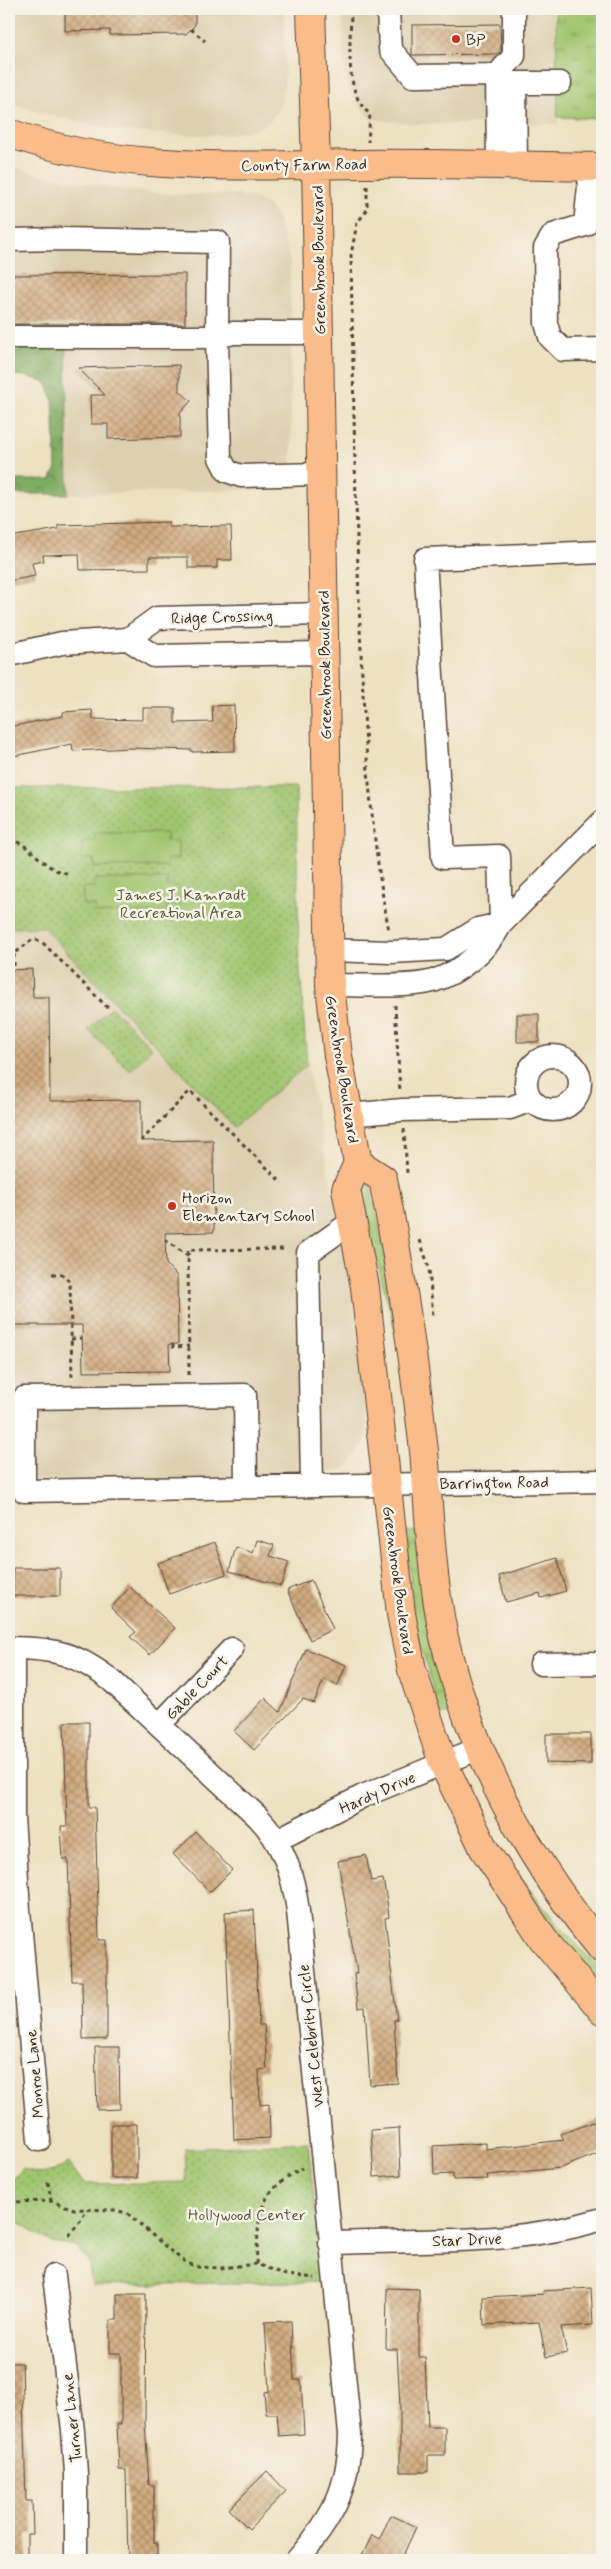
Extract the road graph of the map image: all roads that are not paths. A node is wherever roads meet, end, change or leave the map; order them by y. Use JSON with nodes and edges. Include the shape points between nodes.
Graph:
{"nodes":[{"id":1,"x":312,"y":9,"type":"edge"},
{"id":2,"x":388,"y":9,"type":"edge"},
{"id":3,"x":514,"y":9,"type":"edge"},
{"id":4,"x":506,"y":79,"type":"junction"},
{"id":5,"x":560,"y":83,"type":"dead end"},
{"id":6,"x":9,"y":133,"type":"edge"},
{"id":7,"x":316,"y":164,"type":"junction"},
{"id":8,"x":507,"y":165,"type":"junction"},
{"id":9,"x":596,"y":167,"type":"edge"},
{"id":10,"x":594,"y":226,"type":"edge"},
{"id":11,"x":9,"y":240,"type":"edge"},
{"id":12,"x":318,"y":333,"type":"junction"},
{"id":13,"x":9,"y":337,"type":"edge"},
{"id":14,"x":217,"y":337,"type":"junction"},
{"id":15,"x":602,"y":349,"type":"edge"},
{"id":16,"x":321,"y":474,"type":"junction"},
{"id":17,"x":602,"y":552,"type":"edge"},
{"id":18,"x":323,"y":614,"type":"junction"},
{"id":19,"x":128,"y":639,"type":"junction"},
{"id":20,"x":324,"y":653,"type":"junction"},
{"id":21,"x":9,"y":654,"type":"edge"},
{"id":22,"x":602,"y":822,"type":"edge"},
{"id":23,"x":501,"y":924,"type":"junction"},
{"id":24,"x":328,"y":950,"type":"junction"},
{"id":25,"x":330,"y":985,"type":"junction"},
{"id":26,"x":531,"y":1100,"type":"dead end"},
{"id":27,"x":349,"y":1115,"type":"junction"},
{"id":28,"x":358,"y":1163,"type":"junction"},
{"id":29,"x":352,"y":1221,"type":"junction"},
{"id":30,"x":602,"y":1481,"type":"edge"},
{"id":31,"x":427,"y":1483,"type":"junction"},
{"id":32,"x":386,"y":1484,"type":"junction"},
{"id":33,"x":312,"y":1486,"type":"junction"},
{"id":34,"x":246,"y":1487,"type":"junction"},
{"id":35,"x":16,"y":1491,"type":"edge"},
{"id":36,"x":11,"y":1648,"type":"edge"},
{"id":37,"x":232,"y":1649,"type":"dead end"},
{"id":38,"x":541,"y":1664,"type":"dead end"},
{"id":39,"x":602,"y":1664,"type":"edge"},
{"id":40,"x":159,"y":1725,"type":"junction"},
{"id":41,"x":480,"y":1748,"type":"junction"},
{"id":42,"x":443,"y":1763,"type":"junction"},
{"id":43,"x":277,"y":1840,"type":"junction"},
{"id":44,"x":602,"y":1949,"type":"edge"},
{"id":45,"x":602,"y":2010,"type":"edge"},
{"id":46,"x":39,"y":2140,"type":"dead end"},
{"id":47,"x":602,"y":2219,"type":"edge"},
{"id":48,"x":330,"y":2243,"type":"junction"},
{"id":49,"x":54,"y":2276,"type":"dead end"},
{"id":50,"x":76,"y":2560,"type":"edge"},
{"id":51,"x":297,"y":2560,"type":"edge"}],
"edges":[{"from":1,"to":7,"type":"main road","name":"Greenbrook Boulevard"},
{"from":2,"to":4,"type":"street","via":[[390,49],[412,76]]},
{"from":3,"to":4,"type":"street","via":[[514,56]]},
{"from":4,"to":5,"type":"street"},
{"from":4,"to":8,"type":"street"},
{"from":6,"to":7,"type":"main road","name":"County Farm Road","via":[[66,150],[148,163]]},
{"from":7,"to":8,"type":"main road","name":"County Farm Road"},
{"from":7,"to":12,"type":"main road","name":"Greenbrook Boulevard"},
{"from":8,"to":9,"type":"main road","name":"County Farm Road"},
{"from":9,"to":10,"type":"street"},
{"from":10,"to":15,"type":"street","via":[[553,235],[545,248],[546,323],[550,337],[563,350]]},
{"from":11,"to":14,"type":"street","via":[[218,242]]},
{"from":12,"to":14,"type":"street","via":[[233,333]]},
{"from":12,"to":16,"type":"main road","name":"Greenbrook Boulevard"},
{"from":13,"to":14,"type":"street"},
{"from":14,"to":16,"type":"street","via":[[220,458],[227,471],[241,476]]},
{"from":16,"to":18,"type":"main road","name":"Greenbrook Boulevard"},
{"from":17,"to":23,"type":"street","via":[[425,559],[443,858],[500,856]]},
{"from":18,"to":19,"type":"street","name":"Ridge Crossing","via":[[157,618]]},
{"from":18,"to":20,"type":"main road","name":"Greenbrook Boulevard"},
{"from":19,"to":20,"type":"street","via":[[154,656]]},
{"from":19,"to":21,"type":"street","via":[[62,643]]},
{"from":20,"to":24,"type":"main road","name":"Greenbrook Boulevard"},
{"from":22,"to":23,"type":"street"},
{"from":23,"to":24,"type":"street","via":[[478,929],[446,949],[391,952]]},
{"from":23,"to":25,"type":"street","via":[[494,938],[464,966],[433,981]]},
{"from":24,"to":25,"type":"main road","name":"Greenbrook Boulevard"},
{"from":25,"to":27,"type":"main road","name":"Greenbrook Boulevard"},
{"from":26,"to":27,"type":"street","via":[[510,1108],[402,1110]]},
{"from":27,"to":28,"type":"main road","name":"Greenbrook Boulevard"},
{"from":28,"to":29,"type":"main road","name":"Greenbrook Boulevard","via":[[346,1189]]},
{"from":28,"to":31,"type":"main road","name":"Greenbrook Boulevard","via":[[383,1179],[410,1325]]},
{"from":29,"to":32,"type":"main road","name":"Greenbrook Boulevard","via":[[373,1344]]},
{"from":29,"to":33,"type":"street","via":[[308,1253]]},
{"from":30,"to":31,"type":"street","name":"Barrington Road"},
{"from":31,"to":32,"type":"street","name":"Barrington Road"},
{"from":31,"to":41,"type":"main road","name":"Greenbrook Boulevard","via":[[434,1569],[448,1654]]},
{"from":32,"to":33,"type":"street","name":"Barrington Road"},
{"from":32,"to":42,"type":"main road","name":"Greenbrook Boulevard","via":[[401,1614],[412,1670]]},
{"from":33,"to":34,"type":"street","name":"Barrington Road"},
{"from":34,"to":35,"type":"street","name":"Barrington Road"},
{"from":34,"to":35,"type":"street","via":[[245,1395],[24,1398]]},
{"from":36,"to":40,"type":"street","name":"West Celebrity Circle","via":[[57,1650],[94,1668]]},
{"from":36,"to":46,"type":"street","name":"Monroe Lane","via":[[15,1845]]},
{"from":37,"to":40,"type":"street","name":"Gable Court"},
{"from":38,"to":39,"type":"street"},
{"from":40,"to":43,"type":"street","name":"West Celebrity Circle","via":[[258,1817]]},
{"from":41,"to":42,"type":"street","name":"Hardy Drive"},
{"from":41,"to":44,"type":"main road","name":"Greenbrook Boulevard","via":[[495,1785],[530,1850]]},
{"from":42,"to":43,"type":"street","name":"Hardy Drive","via":[[363,1796]]},
{"from":42,"to":45,"type":"main road","name":"Greenbrook Boulevard","via":[[503,1881],[543,1939]]},
{"from":43,"to":48,"type":"street","name":"West Celebrity Circle","via":[[294,1884],[298,1911]]},
{"from":47,"to":48,"type":"street","name":"Star Drive","via":[[537,2234],[491,2239]]},
{"from":48,"to":51,"type":"street","name":"West Celebrity Circle","via":[[350,2460],[344,2487],[331,2516]]},
{"from":49,"to":50,"type":"street","name":"Turner Lane","via":[[73,2431]]}]}
